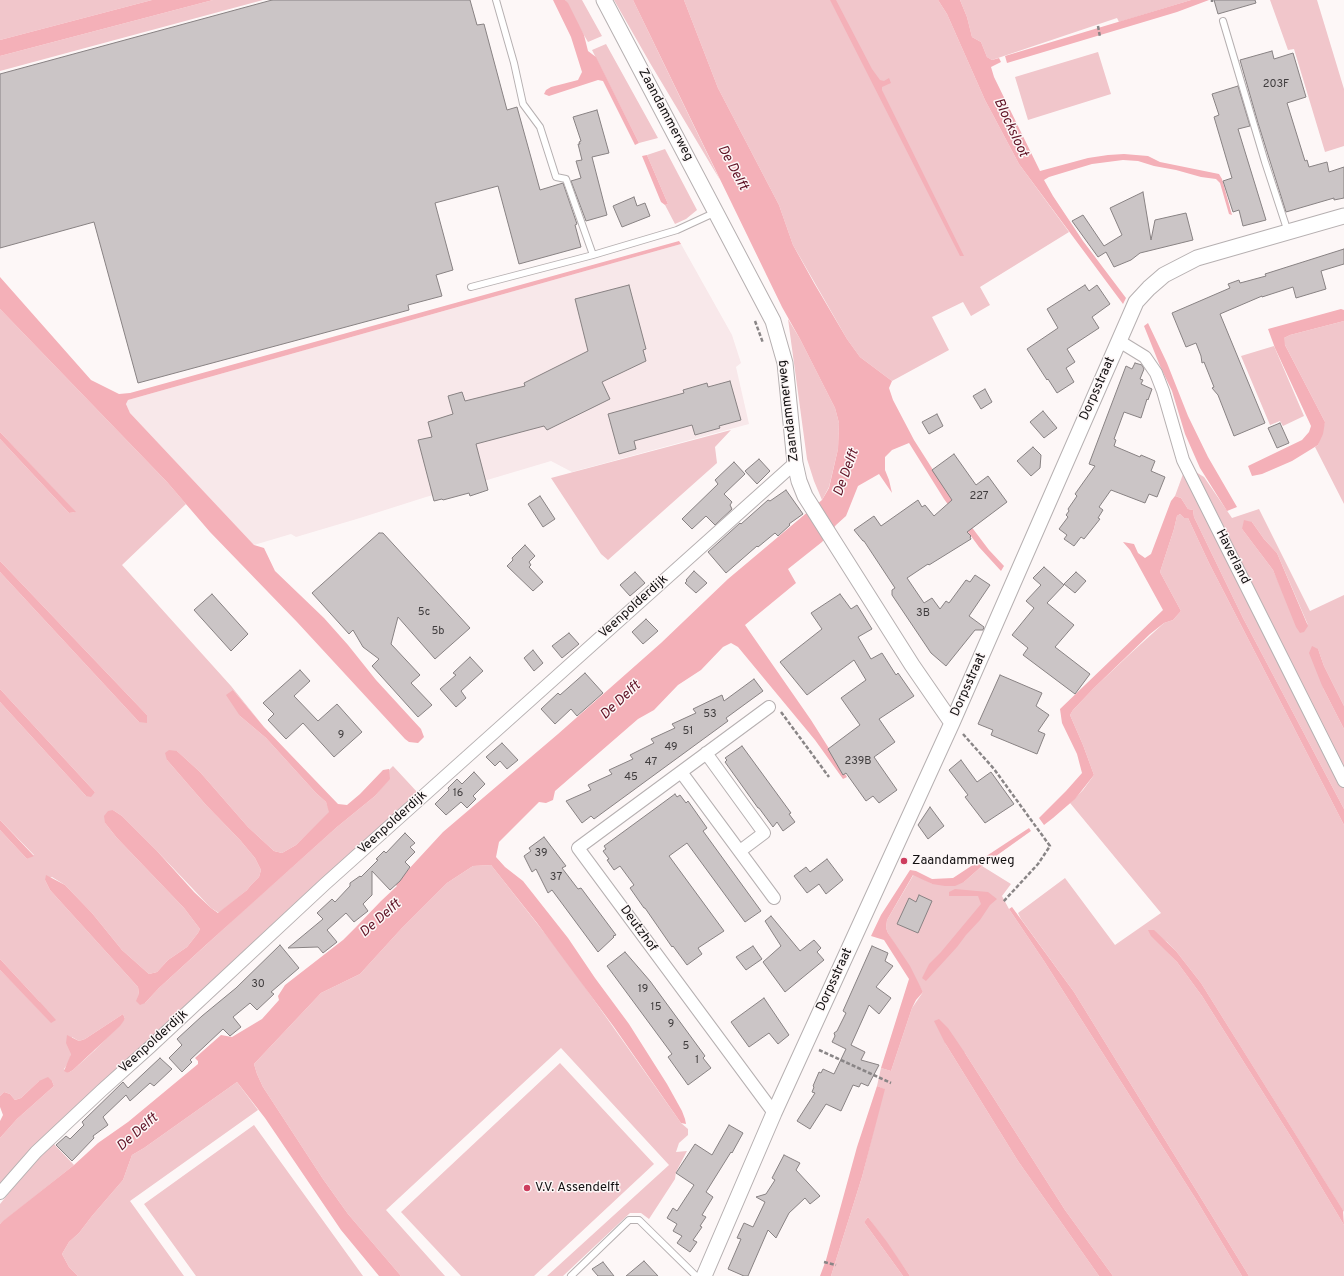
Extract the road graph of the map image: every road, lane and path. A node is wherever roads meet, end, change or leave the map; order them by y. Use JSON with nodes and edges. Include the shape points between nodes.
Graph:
{"nodes":[{"id":1,"x":496,"y":0,"type":"edge"},
{"id":2,"x":604,"y":0,"type":"edge"},
{"id":3,"x":1223,"y":21,"type":"dead end"},
{"id":4,"x":1098,"y":26,"type":"dead end"},
{"id":5,"x":1100,"y":37,"type":"dead end"},
{"id":6,"x":716,"y":212,"type":"junction"},
{"id":7,"x":1344,"y":216,"type":"edge"},
{"id":8,"x":1288,"y":232,"type":"junction"},
{"id":9,"x":593,"y":255,"type":"junction"},
{"id":10,"x":470,"y":287,"type":"dead end"},
{"id":11,"x":1119,"y":341,"type":"junction"},
{"id":12,"x":795,"y":463,"type":"junction"},
{"id":13,"x":769,"y":707,"type":"joint"},
{"id":14,"x":952,"y":723,"type":"junction"},
{"id":15,"x":706,"y":753,"type":"junction"},
{"id":16,"x":681,"y":772,"type":"junction"},
{"id":17,"x":829,"y":777,"type":"dead end"},
{"id":18,"x":1344,"y":781,"type":"edge"},
{"id":19,"x":740,"y":851,"type":"junction"},
{"id":20,"x":774,"y":898,"type":"dead end"},
{"id":21,"x":1003,"y":902,"type":"dead end"},
{"id":22,"x":806,"y":1044,"type":"junction"},
{"id":23,"x":891,"y":1083,"type":"dead end"},
{"id":24,"x":774,"y":1113,"type":"junction"},
{"id":25,"x":0,"y":1193,"type":"edge"},
{"id":26,"x":824,"y":1262,"type":"dead end"},
{"id":27,"x":836,"y":1265,"type":"dead end"},
{"id":28,"x":571,"y":1276,"type":"edge"},
{"id":29,"x":696,"y":1276,"type":"edge"},
{"id":30,"x":704,"y":1276,"type":"edge"}],
"edges":[{"from":1,"to":9,"type":"lane","via":[[523,104],[540,127],[556,177],[566,179]]},
{"from":2,"to":6,"type":"street","name":"Zaandammerweg"},
{"from":3,"to":8,"type":"lane"},
{"from":4,"to":5,"type":"path"},
{"from":6,"to":9,"type":"lane","via":[[677,230]]},
{"from":6,"to":12,"type":"street","name":"Zaandammerweg","via":[[773,321],[785,363]]},
{"from":7,"to":8,"type":"street","name":"Dorpsstraat"},
{"from":8,"to":11,"type":"street","name":"Dorpsstraat","via":[[1197,258],[1164,275],[1136,302]]},
{"from":9,"to":10,"type":"lane"},
{"from":11,"to":14,"type":"street","name":"Dorpsstraat"},
{"from":11,"to":18,"type":"street","name":"Haverland","via":[[1145,357],[1156,373],[1183,460]]},
{"from":12,"to":14,"type":"street","name":"Zaandammerweg","via":[[805,496],[912,665]]},
{"from":12,"to":25,"type":"street","name":"Veenpolderdijk","via":[[325,884],[79,1111],[36,1152]]},
{"from":13,"to":15,"type":"street","name":"Deutzhof"},
{"from":13,"to":17,"type":"path","via":[[777,707]]},
{"from":14,"to":21,"type":"path","via":[[994,769],[1050,846],[1038,864]]},
{"from":14,"to":22,"type":"street","name":"Dorpsstraat"},
{"from":15,"to":16,"type":"street","name":"Deutzhof"},
{"from":15,"to":19,"type":"street","via":[[764,833]]},
{"from":16,"to":19,"type":"street"},
{"from":16,"to":24,"type":"street","name":"Deutzhof","via":[[578,848]]},
{"from":19,"to":20,"type":"street"},
{"from":22,"to":23,"type":"path"},
{"from":22,"to":24,"type":"street","name":"Dorpsstraat"},
{"from":24,"to":30,"type":"street","name":"Dorpsstraat"},
{"from":26,"to":27,"type":"path"},
{"from":28,"to":29,"type":"lane","via":[[629,1220],[639,1220]]}]}
